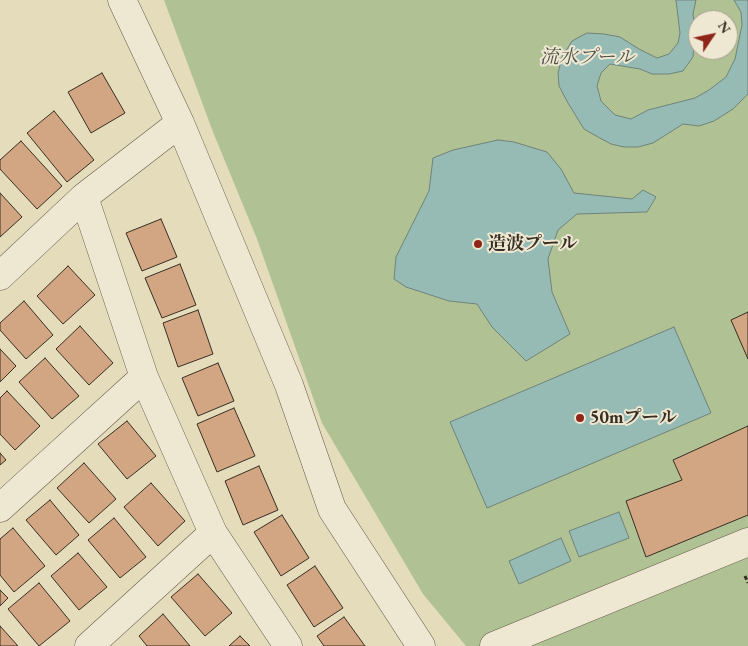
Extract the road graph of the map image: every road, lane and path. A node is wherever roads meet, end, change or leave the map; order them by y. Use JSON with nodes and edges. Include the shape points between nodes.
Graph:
{"nodes":[{"id":1,"x":122,"y":0,"type":"edge"},
{"id":2,"x":180,"y":123,"type":"junction"},
{"id":3,"x":84,"y":197,"type":"junction"},
{"id":4,"x":0,"y":276,"type":"edge"},
{"id":5,"x":144,"y":377,"type":"junction"},
{"id":6,"x":0,"y":508,"type":"edge"},
{"id":7,"x":213,"y":532,"type":"junction"},
{"id":8,"x":748,"y":542,"type":"edge"},
{"id":9,"x":89,"y":646,"type":"edge"},
{"id":10,"x":288,"y":646,"type":"edge"},
{"id":11,"x":421,"y":646,"type":"edge"},
{"id":12,"x":494,"y":646,"type":"edge"}],
"edges":[{"from":1,"to":2,"type":"street"},
{"from":2,"to":3,"type":"street"},
{"from":2,"to":11,"type":"street","via":[[289,385],[332,509]]},
{"from":3,"to":4,"type":"street"},
{"from":3,"to":5,"type":"street"},
{"from":5,"to":6,"type":"street"},
{"from":5,"to":7,"type":"street"},
{"from":7,"to":9,"type":"street"},
{"from":7,"to":10,"type":"street"},
{"from":8,"to":12,"type":"street"}]}
